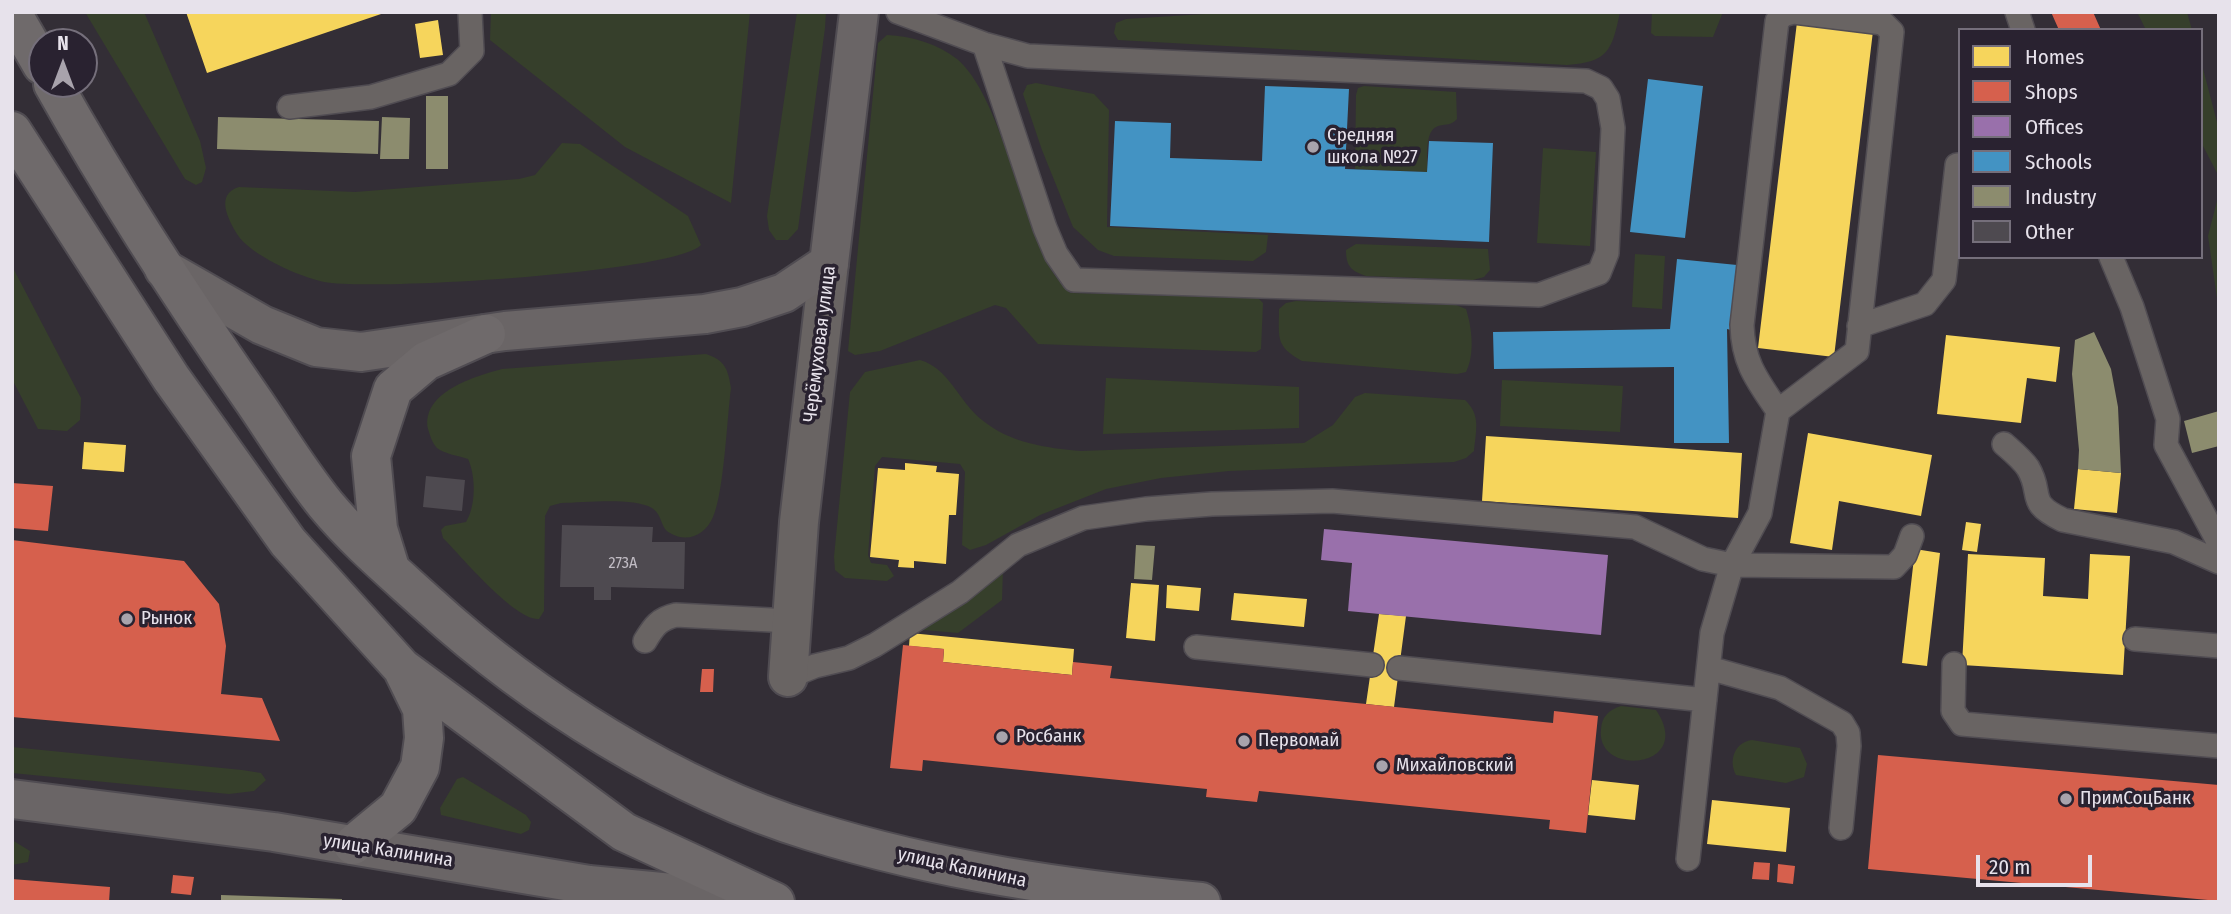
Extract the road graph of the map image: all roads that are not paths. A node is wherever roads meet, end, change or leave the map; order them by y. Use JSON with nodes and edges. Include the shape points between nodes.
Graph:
{"nodes":[{"id":1,"x":470,"y":12,"type":"edge"},
{"id":2,"x":859,"y":12,"type":"edge"},
{"id":3,"x":898,"y":12,"type":"edge"},
{"id":4,"x":12,"y":13,"type":"edge"},
{"id":5,"x":28,"y":41,"type":"edge"},
{"id":6,"x":984,"y":44,"type":"junction"},
{"id":7,"x":61,"y":98,"type":"edge"},
{"id":8,"x":289,"y":107,"type":"dead end"},
{"id":9,"x":12,"y":131,"type":"edge"},
{"id":10,"x":1958,"y":165,"type":"dead end"},
{"id":11,"x":2112,"y":259,"type":"edge"},
{"id":12,"x":829,"y":263,"type":"junction"},
{"id":13,"x":164,"y":269,"type":"junction"},
{"id":14,"x":1859,"y":326,"type":"junction"},
{"id":15,"x":486,"y":334,"type":"junction"},
{"id":16,"x":1778,"y":411,"type":"junction"},
{"id":17,"x":2004,"y":444,"type":"dead end"},
{"id":18,"x":2216,"y":526,"type":"edge"},
{"id":19,"x":1912,"y":536,"type":"dead end"},
{"id":20,"x":2219,"y":562,"type":"edge"},
{"id":21,"x":1732,"y":565,"type":"junction"},
{"id":22,"x":390,"y":570,"type":"junction"},
{"id":23,"x":790,"y":621,"type":"junction"},
{"id":24,"x":2135,"y":639,"type":"dead end"},
{"id":25,"x":645,"y":641,"type":"dead end"},
{"id":26,"x":2219,"y":646,"type":"edge"},
{"id":27,"x":1196,"y":647,"type":"dead end"},
{"id":28,"x":1954,"y":664,"type":"dead end"},
{"id":29,"x":1372,"y":665,"type":"dead end"},
{"id":30,"x":402,"y":668,"type":"junction"},
{"id":31,"x":1399,"y":668,"type":"dead end"},
{"id":32,"x":1709,"y":668,"type":"junction"},
{"id":33,"x":788,"y":677,"type":"joint"},
{"id":34,"x":1705,"y":700,"type":"junction"},
{"id":35,"x":2219,"y":746,"type":"edge"},
{"id":36,"x":12,"y":799,"type":"edge"},
{"id":37,"x":1841,"y":828,"type":"dead end"},
{"id":38,"x":353,"y":845,"type":"junction"},
{"id":39,"x":1688,"y":859,"type":"dead end"},
{"id":40,"x":765,"y":902,"type":"edge"},
{"id":41,"x":775,"y":902,"type":"edge"},
{"id":42,"x":1201,"y":902,"type":"edge"}],
"edges":[{"from":1,"to":8,"type":"lane","via":[[472,51],[449,74],[371,97]]},
{"from":2,"to":12,"type":"main road","name":"Черёмуховая улица"},
{"from":3,"to":6,"type":"lane"},
{"from":4,"to":5,"type":"highway"},
{"from":6,"to":6,"type":"lane","via":[[1045,228],[1074,280],[1539,295],[1599,273],[1607,253],[1613,128],[1608,99],[1601,88],[1586,81],[1059,58]]},
{"from":7,"to":13,"type":"highway","name":"улица Калинина"},
{"from":9,"to":30,"type":"highway","via":[[171,378],[288,542]]},
{"from":10,"to":14,"type":"lane","via":[[1944,280],[1925,304]]},
{"from":11,"to":18,"type":"lane","via":[[2168,419],[2166,445]]},
{"from":12,"to":15,"type":"main road","via":[[784,293],[742,307]]},
{"from":12,"to":23,"type":"street","name":"Черёмуховая улица"},
{"from":13,"to":15,"type":"main road","via":[[262,325],[316,347],[362,352]]},
{"from":13,"to":22,"type":"highway","name":"улица Калинина","via":[[326,505]]},
{"from":14,"to":16,"type":"lane","via":[[1857,351]]},
{"from":14,"to":16,"type":"lane","via":[[1892,32],[1883,23],[1794,12],[1777,21],[1742,325],[1743,351]]},
{"from":15,"to":22,"type":"highway","via":[[426,362],[393,389],[371,456],[377,529]]},
{"from":16,"to":21,"type":"lane","via":[[1760,513]]},
{"from":17,"to":20,"type":"lane","via":[[2028,468],[2035,496],[2048,513],[2075,523],[2174,542]]},
{"from":19,"to":21,"type":"lane","via":[[1894,567]]},
{"from":21,"to":32,"type":"lane","via":[[1718,608]]},
{"from":21,"to":33,"type":"lane","via":[[1703,559],[1635,527],[1332,501],[1146,509],[1083,518],[1018,545],[960,592],[875,645]]},
{"from":22,"to":42,"type":"highway","name":"улица Калинина","via":[[455,629],[545,698],[651,761],[725,798],[809,831],[1024,882]]},
{"from":23,"to":25,"type":"lane","via":[[676,615],[654,625]]},
{"from":23,"to":33,"type":"street","name":"Черёмуховая улица"},
{"from":24,"to":26,"type":"lane"},
{"from":27,"to":29,"type":"lane"},
{"from":28,"to":35,"type":"lane","via":[[1953,711],[1962,724]]},
{"from":30,"to":38,"type":"highway","via":[[422,709],[420,768],[398,807]]},
{"from":30,"to":41,"type":"highway","via":[[624,832]]},
{"from":31,"to":34,"type":"lane"},
{"from":32,"to":34,"type":"lane"},
{"from":32,"to":37,"type":"lane","via":[[1780,688],[1842,723],[1849,746]]},
{"from":34,"to":39,"type":"lane"},
{"from":36,"to":38,"type":"main road","name":"улица Калинина"},
{"from":38,"to":40,"type":"main road","name":"улица Калинина","via":[[589,885]]}]}
